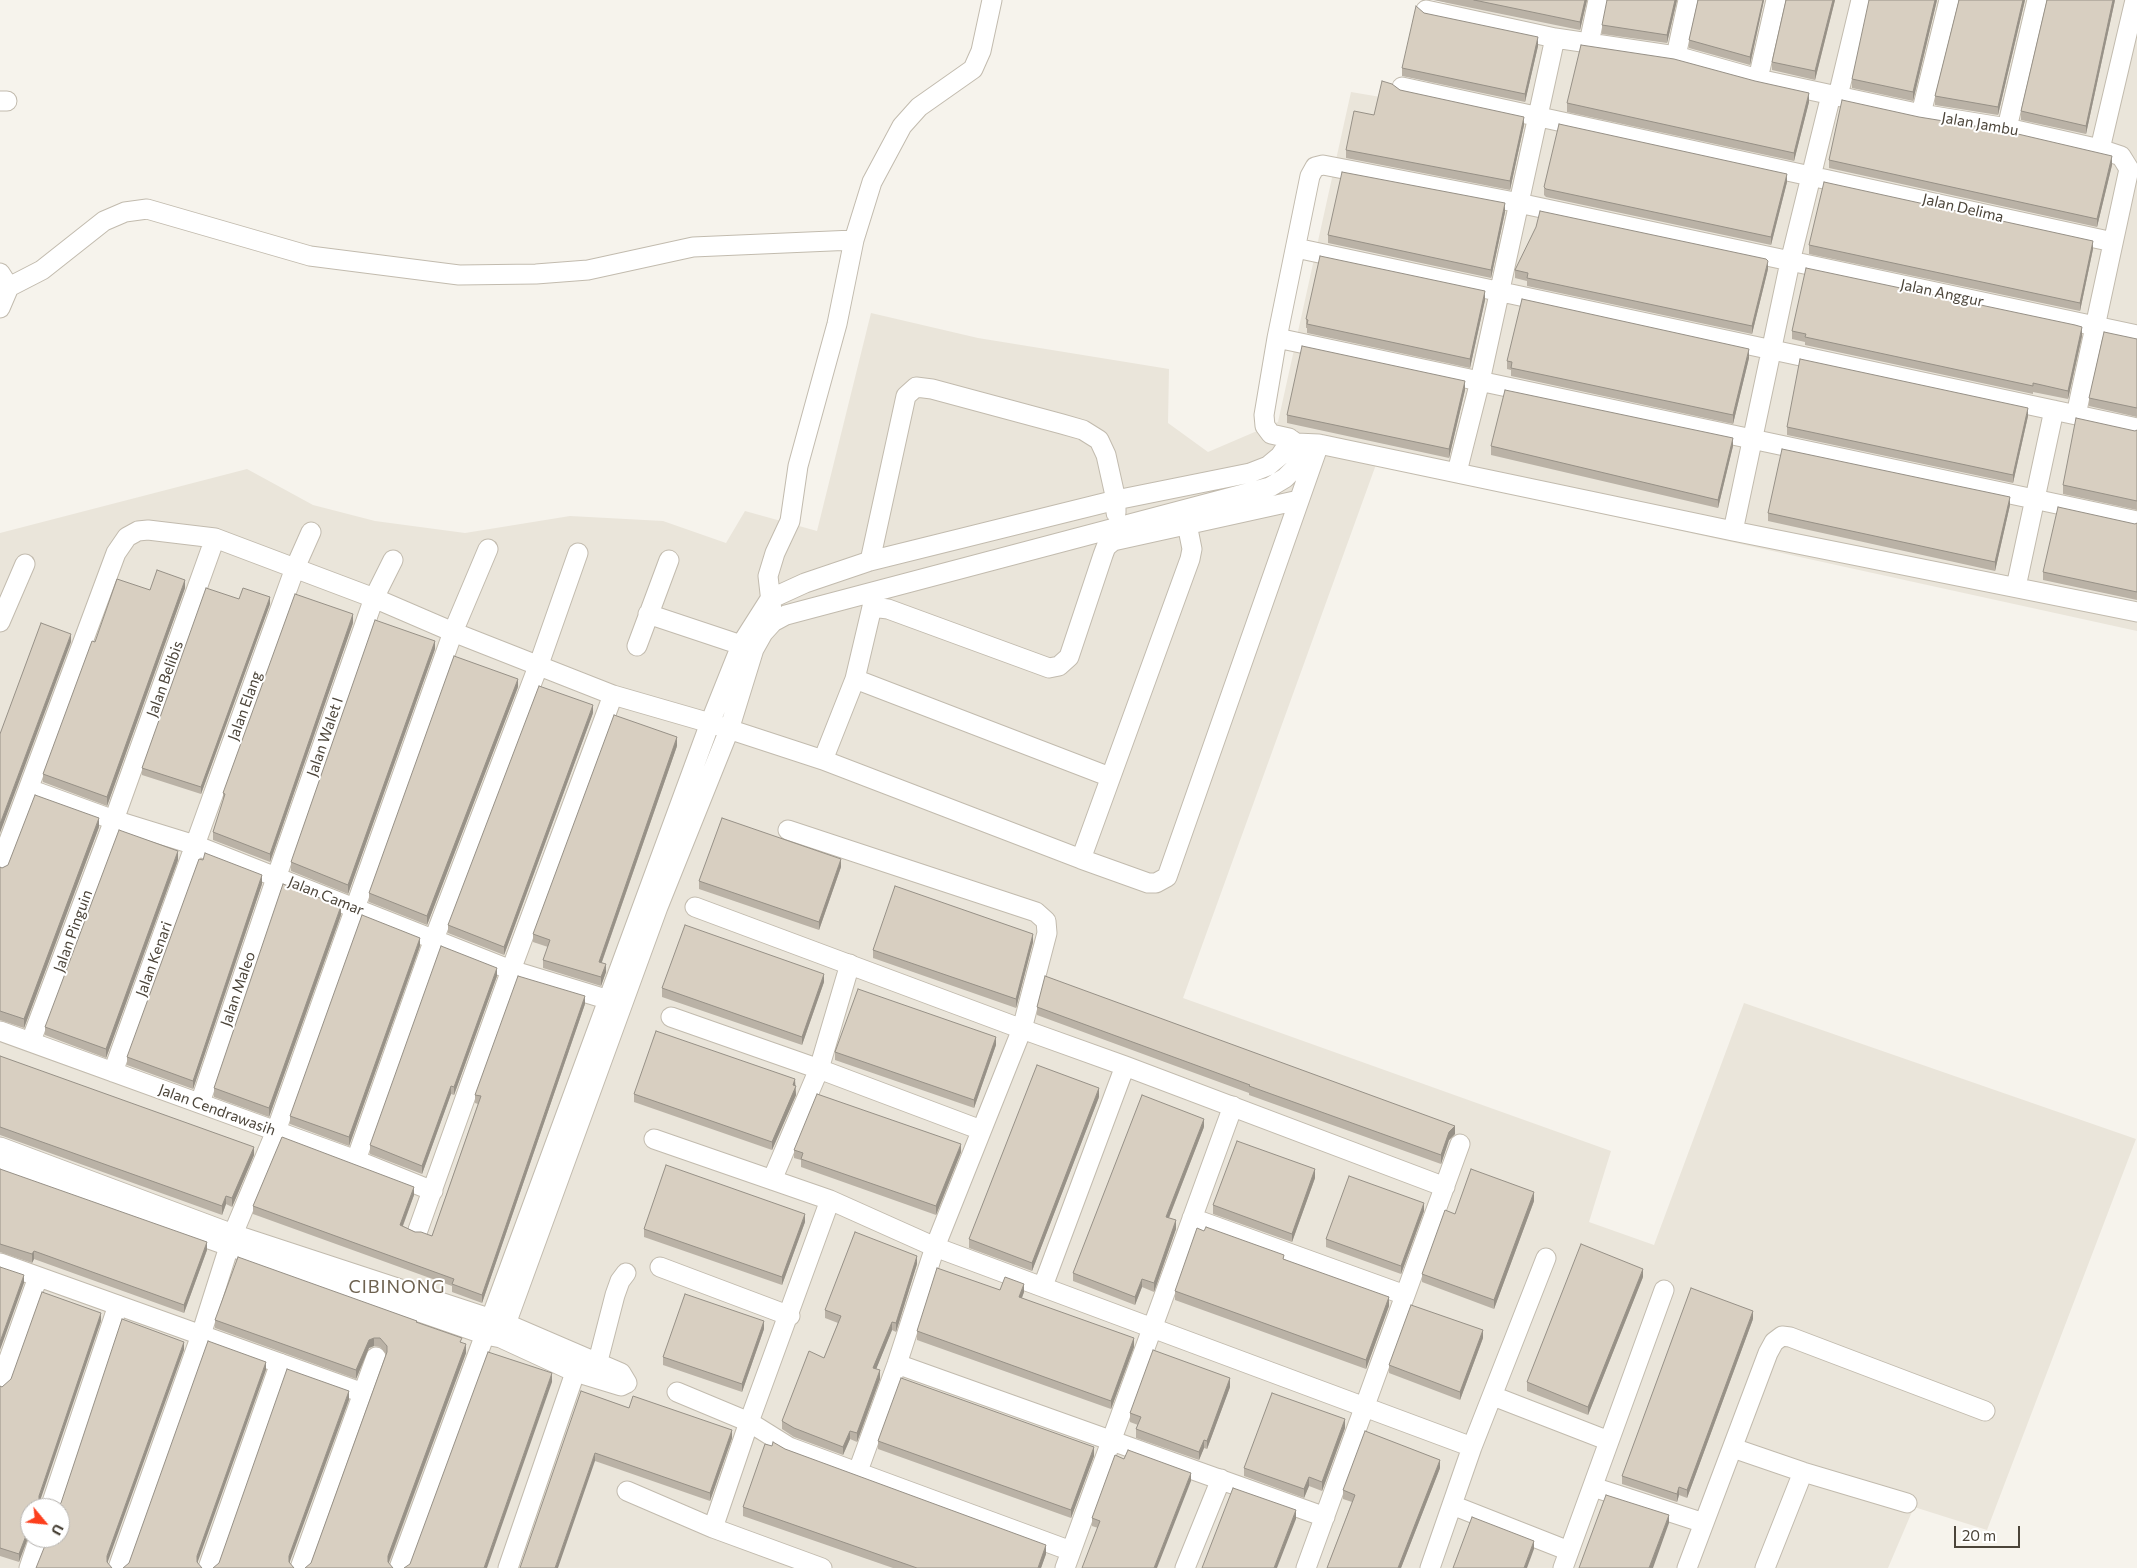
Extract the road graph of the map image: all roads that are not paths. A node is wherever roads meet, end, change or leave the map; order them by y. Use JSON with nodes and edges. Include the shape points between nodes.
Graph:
{"nodes":[{"id":1,"x":992,"y":0,"type":"edge"},
{"id":2,"x":1598,"y":0,"type":"edge"},
{"id":3,"x":1688,"y":0,"type":"edge"},
{"id":4,"x":1776,"y":0,"type":"edge"},
{"id":5,"x":1861,"y":0,"type":"edge"},
{"id":6,"x":1949,"y":0,"type":"edge"},
{"id":7,"x":2037,"y":0,"type":"edge"},
{"id":8,"x":2134,"y":0,"type":"edge"},
{"id":9,"x":1426,"y":10,"type":"dead end"},
{"id":10,"x":1555,"y":38,"type":"junction"},
{"id":11,"x":1589,"y":44,"type":"junction"},
{"id":12,"x":1676,"y":56,"type":"junction"},
{"id":13,"x":1758,"y":79,"type":"junction"},
{"id":14,"x":1402,"y":87,"type":"dead end"},
{"id":15,"x":1834,"y":95,"type":"junction"},
{"id":16,"x":1921,"y":114,"type":"junction"},
{"id":17,"x":1538,"y":117,"type":"junction"},
{"id":18,"x":2008,"y":128,"type":"junction"},
{"id":19,"x":2100,"y":148,"type":"junction"},
{"id":20,"x":1812,"y":176,"type":"junction"},
{"id":21,"x":1519,"y":204,"type":"junction"},
{"id":22,"x":854,"y":240,"type":"junction"},
{"id":23,"x":2113,"y":242,"type":"junction"},
{"id":24,"x":1296,"y":248,"type":"junction"},
{"id":25,"x":1790,"y":262,"type":"junction"},
{"id":26,"x":4,"y":280,"type":"edge"},
{"id":27,"x":1500,"y":292,"type":"junction"},
{"id":28,"x":0,"y":308,"type":"edge"},
{"id":29,"x":2095,"y":326,"type":"junction"},
{"id":30,"x":2137,"y":335,"type":"edge"},
{"id":31,"x":1277,"y":338,"type":"junction"},
{"id":32,"x":1771,"y":350,"type":"junction"},
{"id":33,"x":1480,"y":382,"type":"junction"},
{"id":34,"x":2054,"y":410,"type":"junction"},
{"id":35,"x":2076,"y":415,"type":"junction"},
{"id":36,"x":2137,"y":428,"type":"edge"},
{"id":37,"x":1752,"y":439,"type":"junction"},
{"id":38,"x":1304,"y":442,"type":"junction"},
{"id":39,"x":1457,"y":472,"type":"junction"},
{"id":40,"x":1116,"y":500,"type":"junction"},
{"id":41,"x":1299,"y":500,"type":"junction"},
{"id":42,"x":2036,"y":500,"type":"junction"},
{"id":43,"x":2137,"y":521,"type":"edge"},
{"id":44,"x":1187,"y":524,"type":"junction"},
{"id":45,"x":1733,"y":531,"type":"junction"},
{"id":46,"x":311,"y":532,"type":"dead end"},
{"id":47,"x":1117,"y":534,"type":"junction"},
{"id":48,"x":215,"y":538,"type":"junction"},
{"id":49,"x":488,"y":549,"type":"dead end"},
{"id":50,"x":578,"y":553,"type":"dead end"},
{"id":51,"x":393,"y":560,"type":"dead end"},
{"id":52,"x":669,"y":560,"type":"dead end"},
{"id":53,"x":870,"y":561,"type":"junction"},
{"id":54,"x":25,"y":564,"type":"dead end"},
{"id":55,"x":295,"y":568,"type":"junction"},
{"id":56,"x":2016,"y":587,"type":"junction"},
{"id":57,"x":374,"y":598,"type":"junction"},
{"id":58,"x":770,"y":599,"type":"junction"},
{"id":59,"x":871,"y":599,"type":"junction"},
{"id":60,"x":2137,"y":612,"type":"edge"},
{"id":61,"x":648,"y":614,"type":"junction"},
{"id":62,"x":0,"y":622,"type":"edge"},
{"id":63,"x":774,"y":622,"type":"junction"},
{"id":64,"x":453,"y":632,"type":"junction"},
{"id":65,"x":637,"y":646,"type":"dead end"},
{"id":66,"x":748,"y":646,"type":"junction"},
{"id":67,"x":539,"y":664,"type":"junction"},
{"id":68,"x":856,"y":679,"type":"junction"},
{"id":69,"x":613,"y":695,"type":"junction"},
{"id":70,"x":710,"y":723,"type":"junction"},
{"id":71,"x":728,"y":730,"type":"junction"},
{"id":72,"x":823,"y":760,"type":"junction"},
{"id":73,"x":1110,"y":777,"type":"junction"},
{"id":74,"x":29,"y":789,"type":"junction"},
{"id":75,"x":114,"y":820,"type":"junction"},
{"id":76,"x":788,"y":830,"type":"dead end"},
{"id":77,"x":195,"y":845,"type":"junction"},
{"id":78,"x":1081,"y":859,"type":"junction"},
{"id":79,"x":0,"y":865,"type":"edge"},
{"id":80,"x":277,"y":876,"type":"junction"},
{"id":81,"x":695,"y":907,"type":"dead end"},
{"id":82,"x":353,"y":908,"type":"junction"},
{"id":83,"x":434,"y":939,"type":"junction"},
{"id":84,"x":850,"y":964,"type":"junction"},
{"id":85,"x":510,"y":970,"type":"junction"},
{"id":86,"x":615,"y":1001,"type":"junction"},
{"id":87,"x":671,"y":1017,"type":"dead end"},
{"id":88,"x":1022,"y":1029,"type":"junction"},
{"id":89,"x":0,"y":1031,"type":"edge"},
{"id":90,"x":31,"y":1041,"type":"junction"},
{"id":91,"x":1125,"y":1066,"type":"junction"},
{"id":92,"x":819,"y":1069,"type":"junction"},
{"id":93,"x":113,"y":1072,"type":"junction"},
{"id":94,"x":200,"y":1103,"type":"junction"},
{"id":95,"x":1233,"y":1106,"type":"junction"},
{"id":96,"x":981,"y":1130,"type":"junction"},
{"id":97,"x":276,"y":1131,"type":"junction"},
{"id":98,"x":654,"y":1139,"type":"dead end"},
{"id":99,"x":1460,"y":1144,"type":"dead end"},
{"id":100,"x":0,"y":1147,"type":"edge"},
{"id":101,"x":356,"y":1160,"type":"junction"},
{"id":102,"x":0,"y":1165,"type":"edge"},
{"id":103,"x":772,"y":1180,"type":"junction"},
{"id":104,"x":1444,"y":1187,"type":"junction"},
{"id":105,"x":433,"y":1191,"type":"junction"},
{"id":106,"x":830,"y":1200,"type":"junction"},
{"id":107,"x":1192,"y":1218,"type":"junction"},
{"id":108,"x":418,"y":1230,"type":"edge"},
{"id":109,"x":231,"y":1240,"type":"junction"},
{"id":110,"x":935,"y":1247,"type":"junction"},
{"id":111,"x":1546,"y":1258,"type":"dead end"},
{"id":112,"x":0,"y":1263,"type":"edge"},
{"id":113,"x":660,"y":1266,"type":"dead end"},
{"id":114,"x":626,"y":1273,"type":"dead end"},
{"id":115,"x":38,"y":1277,"type":"junction"},
{"id":116,"x":1043,"y":1286,"type":"junction"},
{"id":117,"x":1664,"y":1290,"type":"dead end"},
{"id":118,"x":1405,"y":1295,"type":"junction"},
{"id":119,"x":118,"y":1305,"type":"junction"},
{"id":120,"x":790,"y":1316,"type":"junction"},
{"id":121,"x":1152,"y":1328,"type":"junction"},
{"id":122,"x":496,"y":1329,"type":"junction"},
{"id":123,"x":201,"y":1335,"type":"junction"},
{"id":124,"x":376,"y":1357,"type":"dead end"},
{"id":125,"x":585,"y":1362,"type":"junction"},
{"id":126,"x":280,"y":1363,"type":"junction"},
{"id":127,"x":898,"y":1364,"type":"junction"},
{"id":128,"x":0,"y":1384,"type":"edge"},
{"id":129,"x":677,"y":1392,"type":"dead end"},
{"id":130,"x":364,"y":1393,"type":"junction"},
{"id":131,"x":1493,"y":1396,"type":"junction"},
{"id":132,"x":1363,"y":1407,"type":"junction"},
{"id":133,"x":1984,"y":1411,"type":"dead end"},
{"id":134,"x":749,"y":1422,"type":"junction"},
{"id":135,"x":1111,"y":1440,"type":"junction"},
{"id":136,"x":1609,"y":1441,"type":"junction"},
{"id":137,"x":1472,"y":1446,"type":"junction"},
{"id":138,"x":1733,"y":1448,"type":"junction"},
{"id":139,"x":858,"y":1471,"type":"junction"},
{"id":140,"x":1803,"y":1472,"type":"junction"},
{"id":141,"x":1221,"y":1480,"type":"junction"},
{"id":142,"x":1593,"y":1486,"type":"junction"},
{"id":143,"x":627,"y":1491,"type":"dead end"},
{"id":144,"x":53,"y":1498,"type":"edge"},
{"id":145,"x":1907,"y":1503,"type":"dead end"},
{"id":146,"x":1452,"y":1505,"type":"junction"},
{"id":147,"x":1324,"y":1517,"type":"junction"},
{"id":148,"x":1704,"y":1523,"type":"junction"},
{"id":149,"x":713,"y":1528,"type":"junction"},
{"id":150,"x":36,"y":1548,"type":"edge"},
{"id":151,"x":1068,"y":1559,"type":"edge"},
{"id":152,"x":1566,"y":1560,"type":"edge"},
{"id":153,"x":29,"y":1568,"type":"edge"},
{"id":154,"x":118,"y":1568,"type":"edge"},
{"id":155,"x":208,"y":1568,"type":"edge"},
{"id":156,"x":300,"y":1568,"type":"edge"},
{"id":157,"x":399,"y":1568,"type":"edge"},
{"id":158,"x":508,"y":1568,"type":"edge"},
{"id":159,"x":822,"y":1568,"type":"edge"},
{"id":160,"x":1185,"y":1568,"type":"edge"},
{"id":161,"x":1306,"y":1568,"type":"edge"},
{"id":162,"x":1430,"y":1568,"type":"edge"},
{"id":163,"x":1688,"y":1568,"type":"edge"},
{"id":164,"x":1766,"y":1568,"type":"edge"}],
"edges":[{"from":1,"to":22,"type":"street","via":[[981,51],[972,69],[919,107],[902,126],[872,182]]},
{"from":2,"to":11,"type":"street"},
{"from":3,"to":12,"type":"street"},
{"from":4,"to":13,"type":"street"},
{"from":5,"to":15,"type":"street"},
{"from":6,"to":16,"type":"street"},
{"from":7,"to":18,"type":"street"},
{"from":8,"to":19,"type":"street"},
{"from":9,"to":10,"type":"street","name":"Jalan Jambu"},
{"from":10,"to":11,"type":"street","name":"Jalan Jambu"},
{"from":10,"to":17,"type":"street"},
{"from":11,"to":12,"type":"street","name":"Jalan Jambu"},
{"from":12,"to":13,"type":"street","name":"Jalan Jambu"},
{"from":13,"to":15,"type":"street","name":"Jalan Jambu"},
{"from":14,"to":17,"type":"street","name":"Jalan Delima"},
{"from":15,"to":16,"type":"street","name":"Jalan Jambu"},
{"from":15,"to":20,"type":"street"},
{"from":16,"to":18,"type":"street","name":"Jalan Jambu"},
{"from":17,"to":20,"type":"street","name":"Jalan Delima"},
{"from":17,"to":21,"type":"street"},
{"from":18,"to":19,"type":"street","name":"Jalan Jambu"},
{"from":19,"to":23,"type":"street","name":"Jalan Jambu","via":[[2121,156],[2129,169]]},
{"from":20,"to":23,"type":"street","name":"Jalan Delima"},
{"from":20,"to":25,"type":"street"},
{"from":21,"to":24,"type":"street","name":"Jalan Anggur","via":[[1323,164],[1315,167],[1310,176]]},
{"from":21,"to":25,"type":"street","name":"Jalan Anggur"},
{"from":21,"to":27,"type":"street"},
{"from":22,"to":26,"type":"street","via":[[693,247],[588,270],[459,275],[310,256],[147,209],[125,212],[104,221],[42,270]]},
{"from":22,"to":58,"type":"street","via":[[838,324],[798,466],[790,521],[768,576]]},
{"from":23,"to":29,"type":"street"},
{"from":24,"to":27,"type":"street"},
{"from":24,"to":31,"type":"street"},
{"from":25,"to":29,"type":"street","name":"Jalan Anggur"},
{"from":25,"to":32,"type":"street"},
{"from":26,"to":28,"type":"street"},
{"from":27,"to":32,"type":"street"},
{"from":27,"to":33,"type":"street"},
{"from":29,"to":30,"type":"street","name":"Jalan Anggur"},
{"from":29,"to":35,"type":"street"},
{"from":31,"to":33,"type":"street"},
{"from":31,"to":38,"type":"street","via":[[1265,426],[1271,434]]},
{"from":32,"to":34,"type":"street"},
{"from":32,"to":37,"type":"street"},
{"from":33,"to":37,"type":"street"},
{"from":33,"to":39,"type":"street"},
{"from":34,"to":35,"type":"street"},
{"from":34,"to":42,"type":"street"},
{"from":35,"to":36,"type":"street"},
{"from":37,"to":42,"type":"street"},
{"from":37,"to":45,"type":"street"},
{"from":38,"to":39,"type":"street"},
{"from":38,"to":40,"type":"street","via":[[1286,446],[1268,466],[1250,473]]},
{"from":38,"to":41,"type":"street"},
{"from":38,"to":47,"type":"street","via":[[1294,469],[1270,487]]},
{"from":39,"to":45,"type":"street"},
{"from":40,"to":47,"type":"street"},
{"from":40,"to":53,"type":"street"},
{"from":40,"to":53,"type":"street","via":[[1106,455],[1099,440],[1083,430],[942,391],[916,387],[906,396]]},
{"from":41,"to":44,"type":"street"},
{"from":41,"to":78,"type":"street","via":[[1167,877],[1148,883]]},
{"from":42,"to":43,"type":"street"},
{"from":42,"to":56,"type":"street"},
{"from":44,"to":47,"type":"street"},
{"from":44,"to":73,"type":"street","via":[[1192,549],[1190,559]]},
{"from":45,"to":56,"type":"street"},
{"from":46,"to":55,"type":"street","name":"Jalan Elang"},
{"from":47,"to":59,"type":"street"},
{"from":47,"to":59,"type":"street","via":[[1106,547],[1069,657],[1059,666],[1049,668],[888,609]]},
{"from":48,"to":55,"type":"street"},
{"from":48,"to":74,"type":"street","via":[[148,530],[126,537],[116,553]]},
{"from":48,"to":75,"type":"street","name":"Jalan Belibis"},
{"from":49,"to":64,"type":"street"},
{"from":50,"to":67,"type":"street"},
{"from":51,"to":57,"type":"street","name":"Jalan Walet I"},
{"from":52,"to":61,"type":"street"},
{"from":53,"to":58,"type":"street","via":[[805,582]]},
{"from":54,"to":62,"type":"street"},
{"from":55,"to":57,"type":"street"},
{"from":55,"to":77,"type":"street","name":"Jalan Elang"},
{"from":56,"to":60,"type":"street"},
{"from":57,"to":64,"type":"street"},
{"from":57,"to":80,"type":"street","name":"Jalan Walet I"},
{"from":58,"to":63,"type":"street"},
{"from":58,"to":66,"type":"street"},
{"from":59,"to":63,"type":"street","via":[[786,616]]},
{"from":59,"to":68,"type":"street"},
{"from":61,"to":65,"type":"street"},
{"from":61,"to":66,"type":"street"},
{"from":63,"to":66,"type":"street"},
{"from":64,"to":67,"type":"street"},
{"from":64,"to":82,"type":"street"},
{"from":66,"to":70,"type":"street"},
{"from":66,"to":71,"type":"street"},
{"from":67,"to":69,"type":"street"},
{"from":67,"to":83,"type":"street"},
{"from":68,"to":72,"type":"street"},
{"from":68,"to":73,"type":"street"},
{"from":69,"to":70,"type":"street"},
{"from":69,"to":85,"type":"street"},
{"from":70,"to":71,"type":"street"},
{"from":70,"to":86,"type":"street"},
{"from":71,"to":72,"type":"street"},
{"from":71,"to":86,"type":"street","via":[[658,907]]},
{"from":72,"to":78,"type":"street"},
{"from":73,"to":78,"type":"street"},
{"from":74,"to":75,"type":"street","name":"Jalan Camar"},
{"from":74,"to":79,"type":"street"},
{"from":75,"to":77,"type":"street","name":"Jalan Camar"},
{"from":75,"to":90,"type":"street","name":"Jalan Pinguin"},
{"from":76,"to":88,"type":"street","via":[[1036,912],[1046,921],[1047,933]]},
{"from":77,"to":80,"type":"street","name":"Jalan Camar"},
{"from":77,"to":93,"type":"street","name":"Jalan Kenari"},
{"from":80,"to":82,"type":"street","name":"Jalan Camar"},
{"from":80,"to":94,"type":"street","name":"Jalan Maleo"},
{"from":81,"to":84,"type":"street"},
{"from":82,"to":83,"type":"street","name":"Jalan Camar"},
{"from":82,"to":97,"type":"street"},
{"from":83,"to":85,"type":"street","name":"Jalan Camar"},
{"from":83,"to":101,"type":"street"},
{"from":84,"to":88,"type":"street"},
{"from":84,"to":92,"type":"street"},
{"from":85,"to":86,"type":"street","name":"Jalan Camar"},
{"from":85,"to":105,"type":"street"},
{"from":86,"to":122,"type":"street"},
{"from":87,"to":92,"type":"street"},
{"from":88,"to":91,"type":"street"},
{"from":88,"to":96,"type":"street"},
{"from":89,"to":90,"type":"street","name":"Jalan Cendrawasih"},
{"from":90,"to":93,"type":"street","name":"Jalan Cendrawasih"},
{"from":91,"to":95,"type":"street"},
{"from":91,"to":116,"type":"street"},
{"from":92,"to":96,"type":"street"},
{"from":92,"to":103,"type":"street"},
{"from":93,"to":94,"type":"street","name":"Jalan Cendrawasih"},
{"from":94,"to":97,"type":"street","name":"Jalan Cendrawasih"},
{"from":95,"to":104,"type":"street"},
{"from":95,"to":107,"type":"street"},
{"from":96,"to":110,"type":"street"},
{"from":97,"to":101,"type":"street","name":"Jalan Cendrawasih"},
{"from":97,"to":109,"type":"street"},
{"from":98,"to":103,"type":"street"},
{"from":99,"to":104,"type":"street"},
{"from":100,"to":109,"type":"street"},
{"from":101,"to":105,"type":"street","name":"Jalan Cendrawasih"},
{"from":102,"to":109,"type":"street"},
{"from":103,"to":106,"type":"street"},
{"from":104,"to":118,"type":"street"},
{"from":105,"to":108,"type":"street"},
{"from":106,"to":110,"type":"street"},
{"from":106,"to":120,"type":"street"},
{"from":107,"to":118,"type":"street"},
{"from":107,"to":121,"type":"street"},
{"from":109,"to":122,"type":"street"},
{"from":109,"to":123,"type":"street"},
{"from":110,"to":116,"type":"street"},
{"from":110,"to":127,"type":"street"},
{"from":111,"to":131,"type":"street"},
{"from":112,"to":115,"type":"street"},
{"from":113,"to":120,"type":"street"},
{"from":114,"to":125,"type":"street"},
{"from":115,"to":119,"type":"street"},
{"from":115,"to":128,"type":"street"},
{"from":116,"to":121,"type":"street"},
{"from":117,"to":136,"type":"street"},
{"from":118,"to":132,"type":"street"},
{"from":119,"to":123,"type":"street"},
{"from":119,"to":144,"type":"street"},
{"from":120,"to":134,"type":"street"},
{"from":121,"to":132,"type":"street"},
{"from":121,"to":135,"type":"street"},
{"from":122,"to":125,"type":"street"},
{"from":122,"to":157,"type":"street"},
{"from":123,"to":126,"type":"street"},
{"from":123,"to":154,"type":"street"},
{"from":124,"to":130,"type":"street"},
{"from":125,"to":158,"type":"street"},
{"from":126,"to":130,"type":"street"},
{"from":126,"to":155,"type":"street"},
{"from":127,"to":135,"type":"street"},
{"from":127,"to":139,"type":"street"},
{"from":129,"to":134,"type":"street"},
{"from":130,"to":156,"type":"street"},
{"from":131,"to":136,"type":"street"},
{"from":131,"to":137,"type":"street"},
{"from":132,"to":137,"type":"street"},
{"from":132,"to":147,"type":"street"},
{"from":133,"to":138,"type":"street","via":[[1782,1336],[1768,1352]]},
{"from":134,"to":139,"type":"street","via":[[789,1447]]},
{"from":134,"to":149,"type":"street"},
{"from":135,"to":141,"type":"street"},
{"from":135,"to":151,"type":"street"},
{"from":136,"to":142,"type":"street"},
{"from":137,"to":146,"type":"street"},
{"from":138,"to":140,"type":"street"},
{"from":138,"to":148,"type":"street"},
{"from":139,"to":151,"type":"street"},
{"from":140,"to":145,"type":"street"},
{"from":140,"to":164,"type":"street"},
{"from":141,"to":147,"type":"street"},
{"from":141,"to":160,"type":"street"},
{"from":142,"to":148,"type":"street"},
{"from":142,"to":152,"type":"street"},
{"from":143,"to":149,"type":"street"},
{"from":146,"to":152,"type":"street"},
{"from":146,"to":162,"type":"street"},
{"from":147,"to":161,"type":"street"},
{"from":148,"to":163,"type":"street"},
{"from":149,"to":159,"type":"street"},
{"from":150,"to":153,"type":"street"}]}
